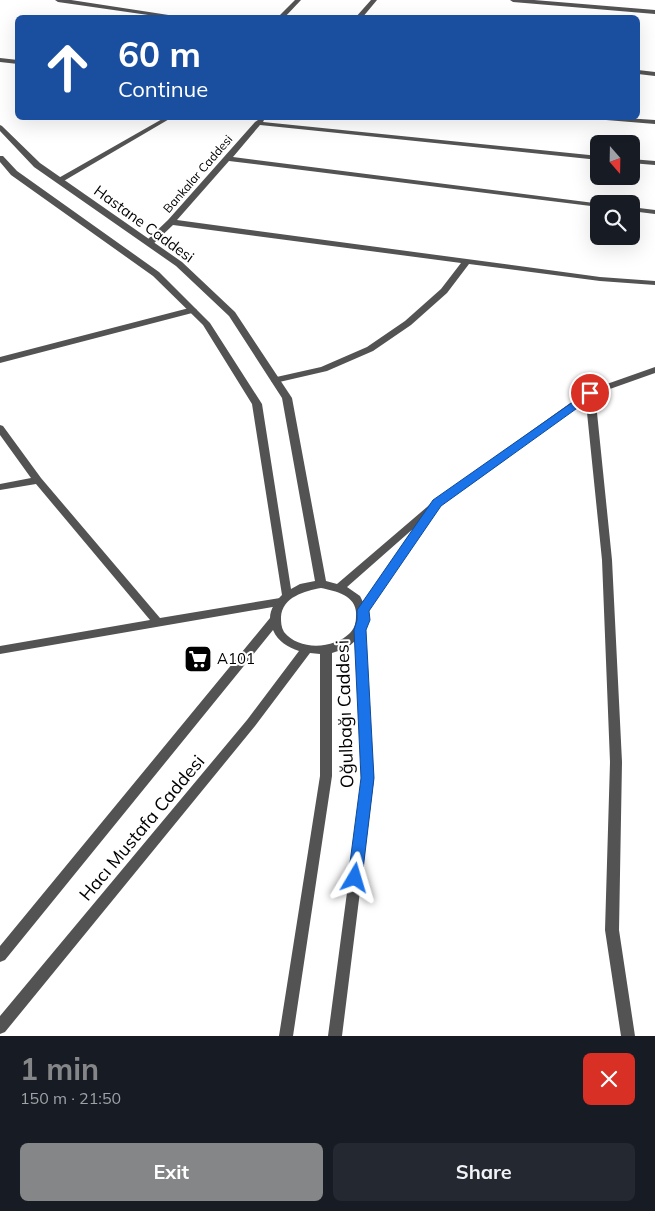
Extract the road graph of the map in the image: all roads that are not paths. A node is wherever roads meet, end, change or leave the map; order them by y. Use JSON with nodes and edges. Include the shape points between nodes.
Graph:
{"nodes":[{"id":1,"x":58,"y":0,"type":"edge"},
{"id":2,"x":298,"y":0,"type":"edge"},
{"id":3,"x":374,"y":0,"type":"edge"},
{"id":4,"x":513,"y":0,"type":"edge"},
{"id":5,"x":655,"y":12,"type":"edge"},
{"id":6,"x":164,"y":15,"type":"edge"},
{"id":7,"x":283,"y":15,"type":"edge"},
{"id":8,"x":361,"y":15,"type":"edge"},
{"id":9,"x":0,"y":60,"type":"edge"},
{"id":10,"x":15,"y":62,"type":"edge"},
{"id":11,"x":640,"y":72,"type":"edge"},
{"id":12,"x":655,"y":74,"type":"edge"},
{"id":13,"x":164,"y":120,"type":"edge"},
{"id":14,"x":260,"y":120,"type":"edge"},
{"id":15,"x":270,"y":120,"type":"edge"},
{"id":16,"x":630,"y":120,"type":"edge"},
{"id":17,"x":655,"y":122,"type":"edge"},
{"id":18,"x":0,"y":128,"type":"edge"},
{"id":19,"x":590,"y":157,"type":"edge"},
{"id":20,"x":0,"y":158,"type":"edge"},
{"id":21,"x":226,"y":158,"type":"junction"},
{"id":22,"x":640,"y":162,"type":"edge"},
{"id":23,"x":655,"y":163,"type":"edge"},
{"id":24,"x":59,"y":180,"type":"junction"},
{"id":25,"x":590,"y":204,"type":"edge"},
{"id":26,"x":640,"y":210,"type":"edge"},
{"id":27,"x":655,"y":212,"type":"edge"},
{"id":28,"x":171,"y":222,"type":"junction"},
{"id":29,"x":149,"y":243,"type":"junction"},
{"id":30,"x":467,"y":261,"type":"junction"},
{"id":31,"x":655,"y":284,"type":"edge"},
{"id":32,"x":193,"y":310,"type":"junction"},
{"id":33,"x":0,"y":360,"type":"edge"},
{"id":34,"x":655,"y":370,"type":"edge"},
{"id":35,"x":275,"y":380,"type":"junction"},
{"id":36,"x":590,"y":393,"type":"junction"},
{"id":37,"x":0,"y":428,"type":"edge"},
{"id":38,"x":38,"y":480,"type":"junction"},
{"id":39,"x":0,"y":487,"type":"edge"},
{"id":40,"x":437,"y":503,"type":"junction"},
{"id":41,"x":321,"y":584,"type":"junction"},
{"id":42,"x":340,"y":587,"type":"junction"},
{"id":43,"x":284,"y":598,"type":"junction"},
{"id":44,"x":363,"y":610,"type":"junction"},
{"id":45,"x":275,"y":620,"type":"junction"},
{"id":46,"x":158,"y":623,"type":"junction"},
{"id":47,"x":360,"y":630,"type":"junction"},
{"id":48,"x":307,"y":649,"type":"junction"},
{"id":49,"x":0,"y":650,"type":"edge"},
{"id":50,"x":326,"y":650,"type":"junction"},
{"id":51,"x":6,"y":942,"type":"edge"},
{"id":52,"x":0,"y":956,"type":"edge"},
{"id":53,"x":0,"y":1027,"type":"edge"},
{"id":54,"x":286,"y":1036,"type":"edge"},
{"id":55,"x":334,"y":1036,"type":"edge"},
{"id":56,"x":628,"y":1036,"type":"edge"}],
"edges":[{"from":1,"to":6,"type":"street"},
{"from":2,"to":7,"type":"street"},
{"from":3,"to":8,"type":"street"},
{"from":4,"to":5,"type":"street"},
{"from":9,"to":10,"type":"street"},
{"from":11,"to":12,"type":"street"},
{"from":13,"to":24,"type":"street"},
{"from":14,"to":21,"type":"street","name":"Bankalar Caddesi"},
{"from":15,"to":19,"type":"street"},
{"from":16,"to":17,"type":"street"},
{"from":18,"to":24,"type":"street","name":"Hastane Caddesi","via":[[37,165]]},
{"from":20,"to":32,"type":"street","via":[[14,173],[156,274]]},
{"from":21,"to":25,"type":"street"},
{"from":21,"to":28,"type":"street","name":"Bankalar Caddesi"},
{"from":22,"to":23,"type":"street"},
{"from":24,"to":29,"type":"street","name":"Hastane Caddesi"},
{"from":26,"to":27,"type":"street"},
{"from":28,"to":29,"type":"street","name":"Bankalar Caddesi"},
{"from":28,"to":30,"type":"street"},
{"from":29,"to":35,"type":"street","name":"Hastane Caddesi","via":[[179,264],[232,314]]},
{"from":30,"to":31,"type":"street"},
{"from":30,"to":35,"type":"street","via":[[444,291],[408,323],[370,349],[324,369]]},
{"from":32,"to":33,"type":"street"},
{"from":32,"to":43,"type":"street","via":[[206,322],[256,404]]},
{"from":34,"to":36,"type":"street"},
{"from":35,"to":41,"type":"street","name":"Hastane Caddesi","via":[[287,398]]},
{"from":36,"to":40,"type":"street"},
{"from":36,"to":56,"type":"street","via":[[607,560],[614,733],[612,930]]},
{"from":37,"to":38,"type":"street"},
{"from":38,"to":39,"type":"street"},
{"from":38,"to":46,"type":"street"},
{"from":40,"to":42,"type":"street"},
{"from":40,"to":44,"type":"street"},
{"from":41,"to":42,"type":"street"},
{"from":41,"to":43,"type":"street","via":[[303,586]]},
{"from":42,"to":44,"type":"street","via":[[358,601]]},
{"from":43,"to":45,"type":"street"},
{"from":43,"to":46,"type":"street"},
{"from":44,"to":47,"type":"street"},
{"from":45,"to":48,"type":"street","via":[[285,639]]},
{"from":45,"to":51,"type":"street","name":"Hacı Mustafa Caddesi"},
{"from":46,"to":49,"type":"street"},
{"from":47,"to":50,"type":"street","via":[[341,646]]},
{"from":47,"to":55,"type":"street","name":"Oğulbağı Caddesi","via":[[368,778]]},
{"from":48,"to":50,"type":"street"},
{"from":48,"to":53,"type":"street","name":"Hacı Mustafa Caddesi","via":[[251,723]]},
{"from":50,"to":54,"type":"street","name":"Oğulbağı Caddesi","via":[[326,776]]},
{"from":51,"to":52,"type":"street","name":"Hacı Mustafa Caddesi"}]}
